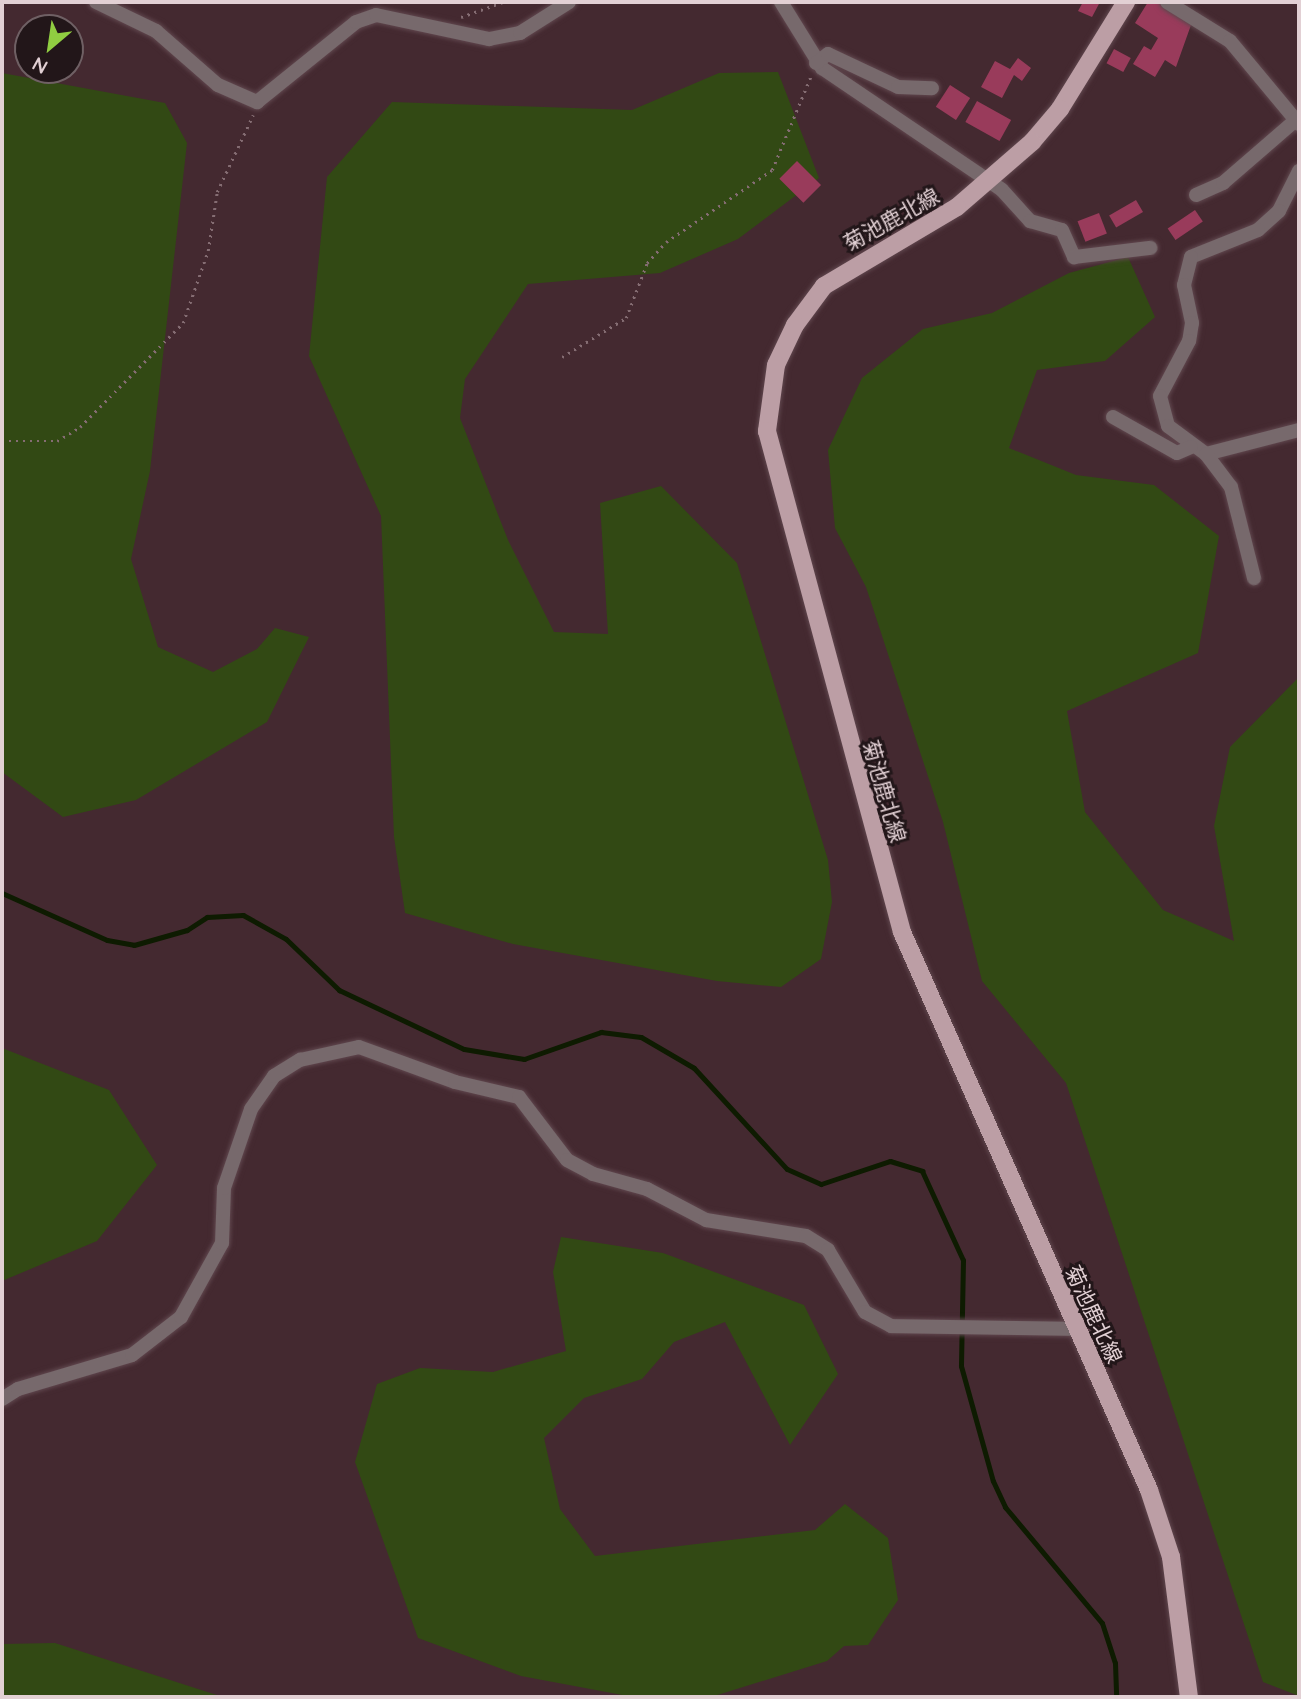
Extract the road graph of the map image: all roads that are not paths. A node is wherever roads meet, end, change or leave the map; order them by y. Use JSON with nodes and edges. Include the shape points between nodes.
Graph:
{"nodes":[{"id":1,"x":96,"y":2,"type":"edge"},
{"id":2,"x":569,"y":2,"type":"edge"},
{"id":3,"x":781,"y":2,"type":"edge"},
{"id":4,"x":1126,"y":2,"type":"edge"},
{"id":5,"x":1167,"y":2,"type":"edge"},
{"id":6,"x":816,"y":63,"type":"junction"},
{"id":7,"x":932,"y":88,"type":"dead end"},
{"id":8,"x":1299,"y":121,"type":"edge"},
{"id":9,"x":1299,"y":171,"type":"edge"},
{"id":10,"x":989,"y":182,"type":"junction"},
{"id":11,"x":1196,"y":195,"type":"dead end"},
{"id":12,"x":1150,"y":248,"type":"dead end"},
{"id":13,"x":1113,"y":416,"type":"dead end"},
{"id":14,"x":1299,"y":430,"type":"edge"},
{"id":15,"x":1191,"y":447,"type":"junction"},
{"id":16,"x":1206,"y":454,"type":"junction"},
{"id":17,"x":1254,"y":578,"type":"dead end"},
{"id":18,"x":1076,"y":1329,"type":"junction"},
{"id":19,"x":2,"y":1399,"type":"edge"},
{"id":20,"x":1189,"y":1697,"type":"edge"}],
"edges":[{"from":1,"to":2,"type":"street","via":[[156,32],[218,85],[257,102],[356,22],[376,15],[489,38],[520,33]]},
{"from":3,"to":6,"type":"street"},
{"from":4,"to":10,"type":"main road","name":"菊池鹿北線","via":[[1060,109]]},
{"from":5,"to":8,"type":"street","via":[[1230,41]]},
{"from":6,"to":7,"type":"street","via":[[828,54],[898,87]]},
{"from":6,"to":10,"type":"street"},
{"from":8,"to":11,"type":"street","via":[[1223,183]]},
{"from":9,"to":15,"type":"street","via":[[1279,211],[1258,230],[1204,248],[1186,269],[1189,341],[1160,396],[1168,426]]},
{"from":10,"to":12,"type":"street","via":[[1030,221],[1062,230],[1083,261]]},
{"from":10,"to":18,"type":"main road","name":"菊池鹿北線","via":[[824,286],[794,325],[776,365],[767,431],[902,932]]},
{"from":13,"to":15,"type":"street","via":[[1177,453]]},
{"from":14,"to":16,"type":"street"},
{"from":15,"to":16,"type":"street"},
{"from":16,"to":17,"type":"street","via":[[1231,487]]},
{"from":18,"to":19,"type":"street","via":[[891,1326],[865,1312],[828,1251],[806,1236],[706,1220],[647,1189],[593,1174],[567,1160],[519,1097],[455,1082],[359,1047],[300,1060],[274,1076],[251,1109],[224,1188],[222,1243],[181,1317],[132,1355],[18,1389]]},
{"from":18,"to":20,"type":"main road","name":"菊池鹿北線","via":[[1149,1490],[1171,1558]]}]}
